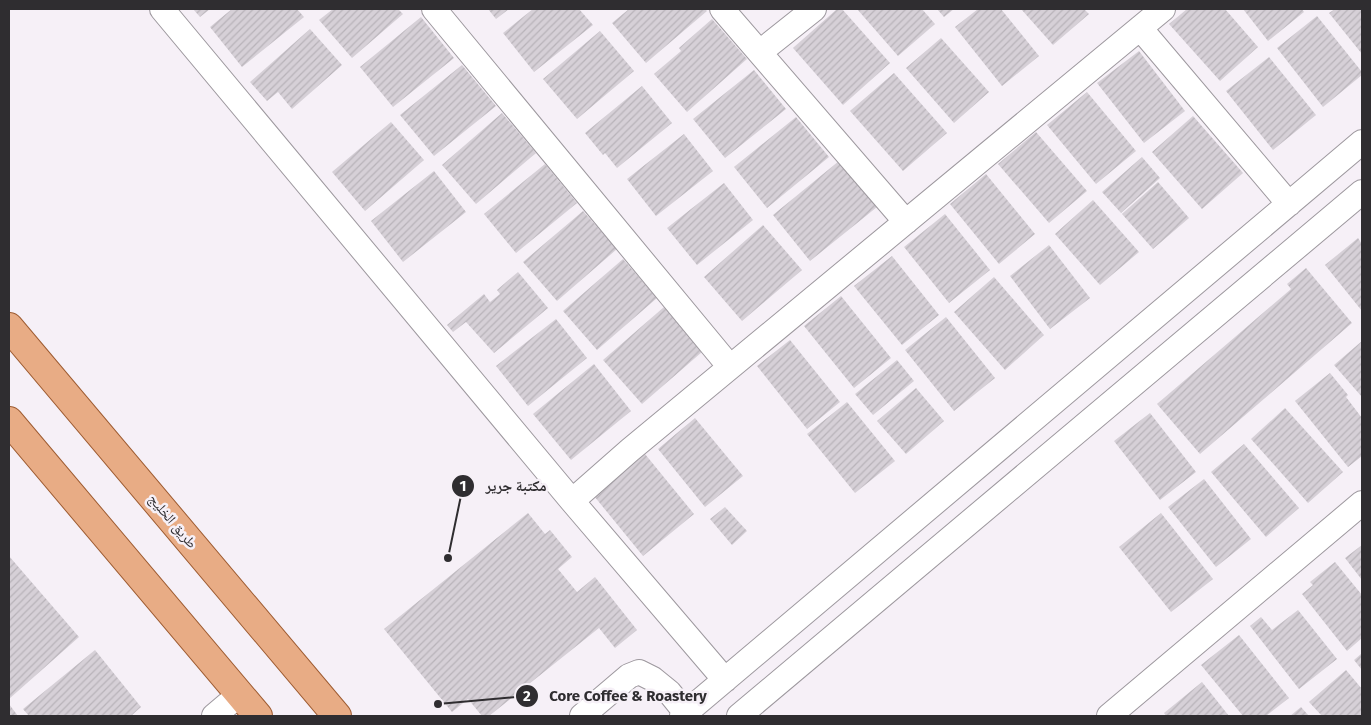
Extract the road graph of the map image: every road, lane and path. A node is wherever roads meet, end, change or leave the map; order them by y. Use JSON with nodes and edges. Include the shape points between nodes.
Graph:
{"nodes":[{"id":1,"x":162,"y":9,"type":"edge"},
{"id":2,"x":434,"y":9,"type":"edge"},
{"id":3,"x":722,"y":9,"type":"edge"},
{"id":4,"x":814,"y":9,"type":"edge"},
{"id":5,"x":1163,"y":9,"type":"edge"},
{"id":6,"x":1140,"y":28,"type":"junction"},
{"id":7,"x":760,"y":52,"type":"junction"},
{"id":8,"x":1362,"y":142,"type":"edge"},
{"id":9,"x":1362,"y":192,"type":"edge"},
{"id":10,"x":1289,"y":204,"type":"junction"},
{"id":11,"x":906,"y":222,"type":"junction"},
{"id":12,"x":9,"y":327,"type":"edge"},
{"id":13,"x":730,"y":367,"type":"junction"},
{"id":14,"x":9,"y":420,"type":"edge"},
{"id":15,"x":572,"y":502,"type":"junction"},
{"id":16,"x":1362,"y":503,"type":"edge"},
{"id":17,"x":724,"y":680,"type":"junction"},
{"id":18,"x":240,"y":694,"type":"junction"},
{"id":19,"x":684,"y":715,"type":"edge"},
{"id":20,"x":214,"y":716,"type":"edge"},
{"id":21,"x":258,"y":716,"type":"edge"},
{"id":22,"x":338,"y":716,"type":"edge"},
{"id":23,"x":582,"y":716,"type":"edge"},
{"id":24,"x":739,"y":716,"type":"edge"},
{"id":25,"x":1109,"y":716,"type":"edge"}],
"edges":[{"from":1,"to":15,"type":"street"},
{"from":2,"to":13,"type":"street"},
{"from":3,"to":7,"type":"street"},
{"from":4,"to":7,"type":"street"},
{"from":5,"to":6,"type":"street"},
{"from":6,"to":10,"type":"street"},
{"from":6,"to":11,"type":"street"},
{"from":7,"to":11,"type":"street"},
{"from":8,"to":10,"type":"street"},
{"from":9,"to":24,"type":"street"},
{"from":10,"to":17,"type":"street"},
{"from":11,"to":13,"type":"street"},
{"from":12,"to":22,"type":"main road","name":"طريق الخليج"},
{"from":13,"to":15,"type":"street"},
{"from":14,"to":18,"type":"main road"},
{"from":15,"to":17,"type":"street"},
{"from":16,"to":25,"type":"street"},
{"from":17,"to":19,"type":"street"},
{"from":18,"to":20,"type":"street"},
{"from":18,"to":21,"type":"main road"},
{"from":19,"to":23,"type":"street","via":[[669,692],[639,672],[629,676]]}]}
